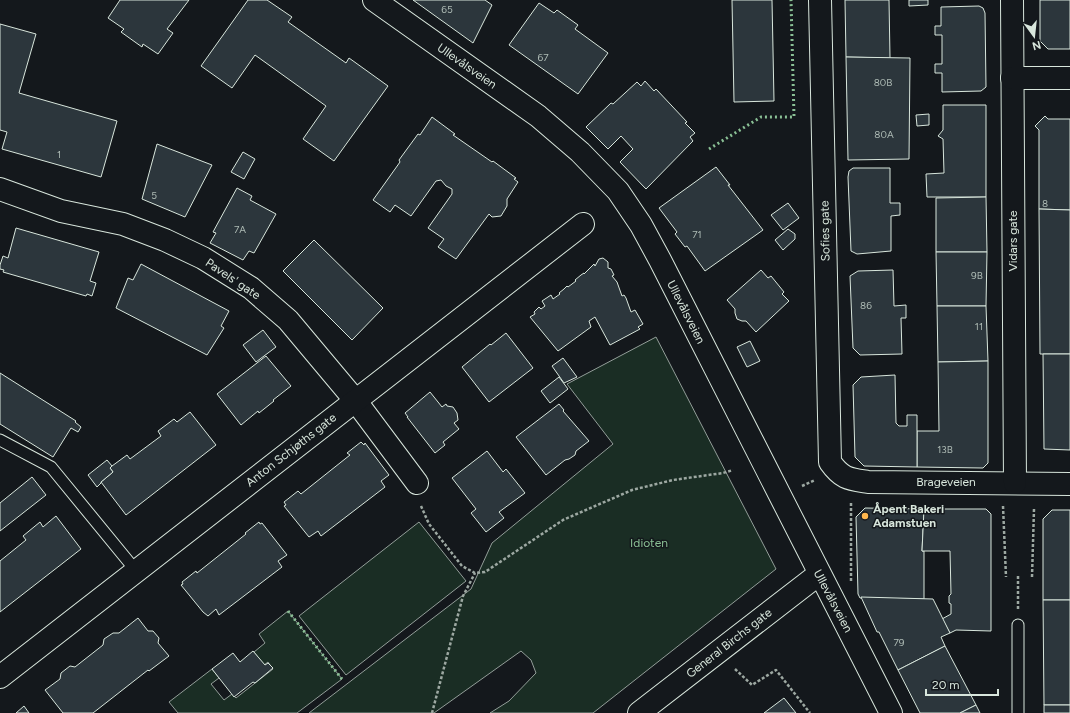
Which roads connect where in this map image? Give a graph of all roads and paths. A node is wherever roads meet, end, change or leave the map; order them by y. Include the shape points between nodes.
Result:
1 (374, 0) edge
2 (820, 0) edge
3 (1012, 0) edge
4 (1012, 78) junction
5 (1070, 78) edge
6 (0, 189) edge
7 (583, 224) dead end
8 (355, 400) junction
9 (0, 440) edge
10 (833, 466) junction
11 (732, 470) dead end
12 (417, 483) joint
13 (1015, 483) junction
14 (1070, 484) edge
15 (780, 497) junction
16 (853, 498) dead end
17 (1034, 509) dead end
18 (137, 572) junction
19 (475, 573) junction
20 (819, 574) junction
21 (1018, 576) dead end
22 (1006, 577) dead end
23 (1032, 577) dead end
24 (850, 586) dead end
25 (1018, 625) joint
26 (734, 669) dead end
27 (0, 677) edge
28 (432, 713) edge
29 (639, 713) edge
30 (810, 713) edge
31 (891, 713) edge
32 (1018, 713) edge

1 - 15 street, Ullevålsveien via 538,116 580,152 618,191 645,232
2 - 10 street, Sofies gate
3 - 4 street, Vidars gate
4 - 5 street
4 - 13 street, Vidars gate
6 - 8 street, Pavels' gate via 61,211 123,224 203,258 251,288 288,320
7 - 8 street, Anton Schjøths gate
8 - 12 street, Pavels' gate
8 - 18 street, Anton Schjøths gate
9 - 18 lane via 51,467
10 - 13 street, Brageveien via 849,479 868,482
10 - 15 path
11 - 19 path via 632,490 563,520 485,572
12 - 19 path via 417,496 429,524 462,566
13 - 14 street, Brageveien
13 - 22 path via 1003,503
15 - 20 street, Ullevålsveien
16 - 24 path via 850,505
17 - 23 path
18 - 27 street, Anton Schjøths gate
19 - 28 path via 463,596
20 - 29 street, General Birchs gate
20 - 31 street, Ullevålsveien
21 - 25 path
25 - 32 lane
26 - 30 path via 752,685 776,670

